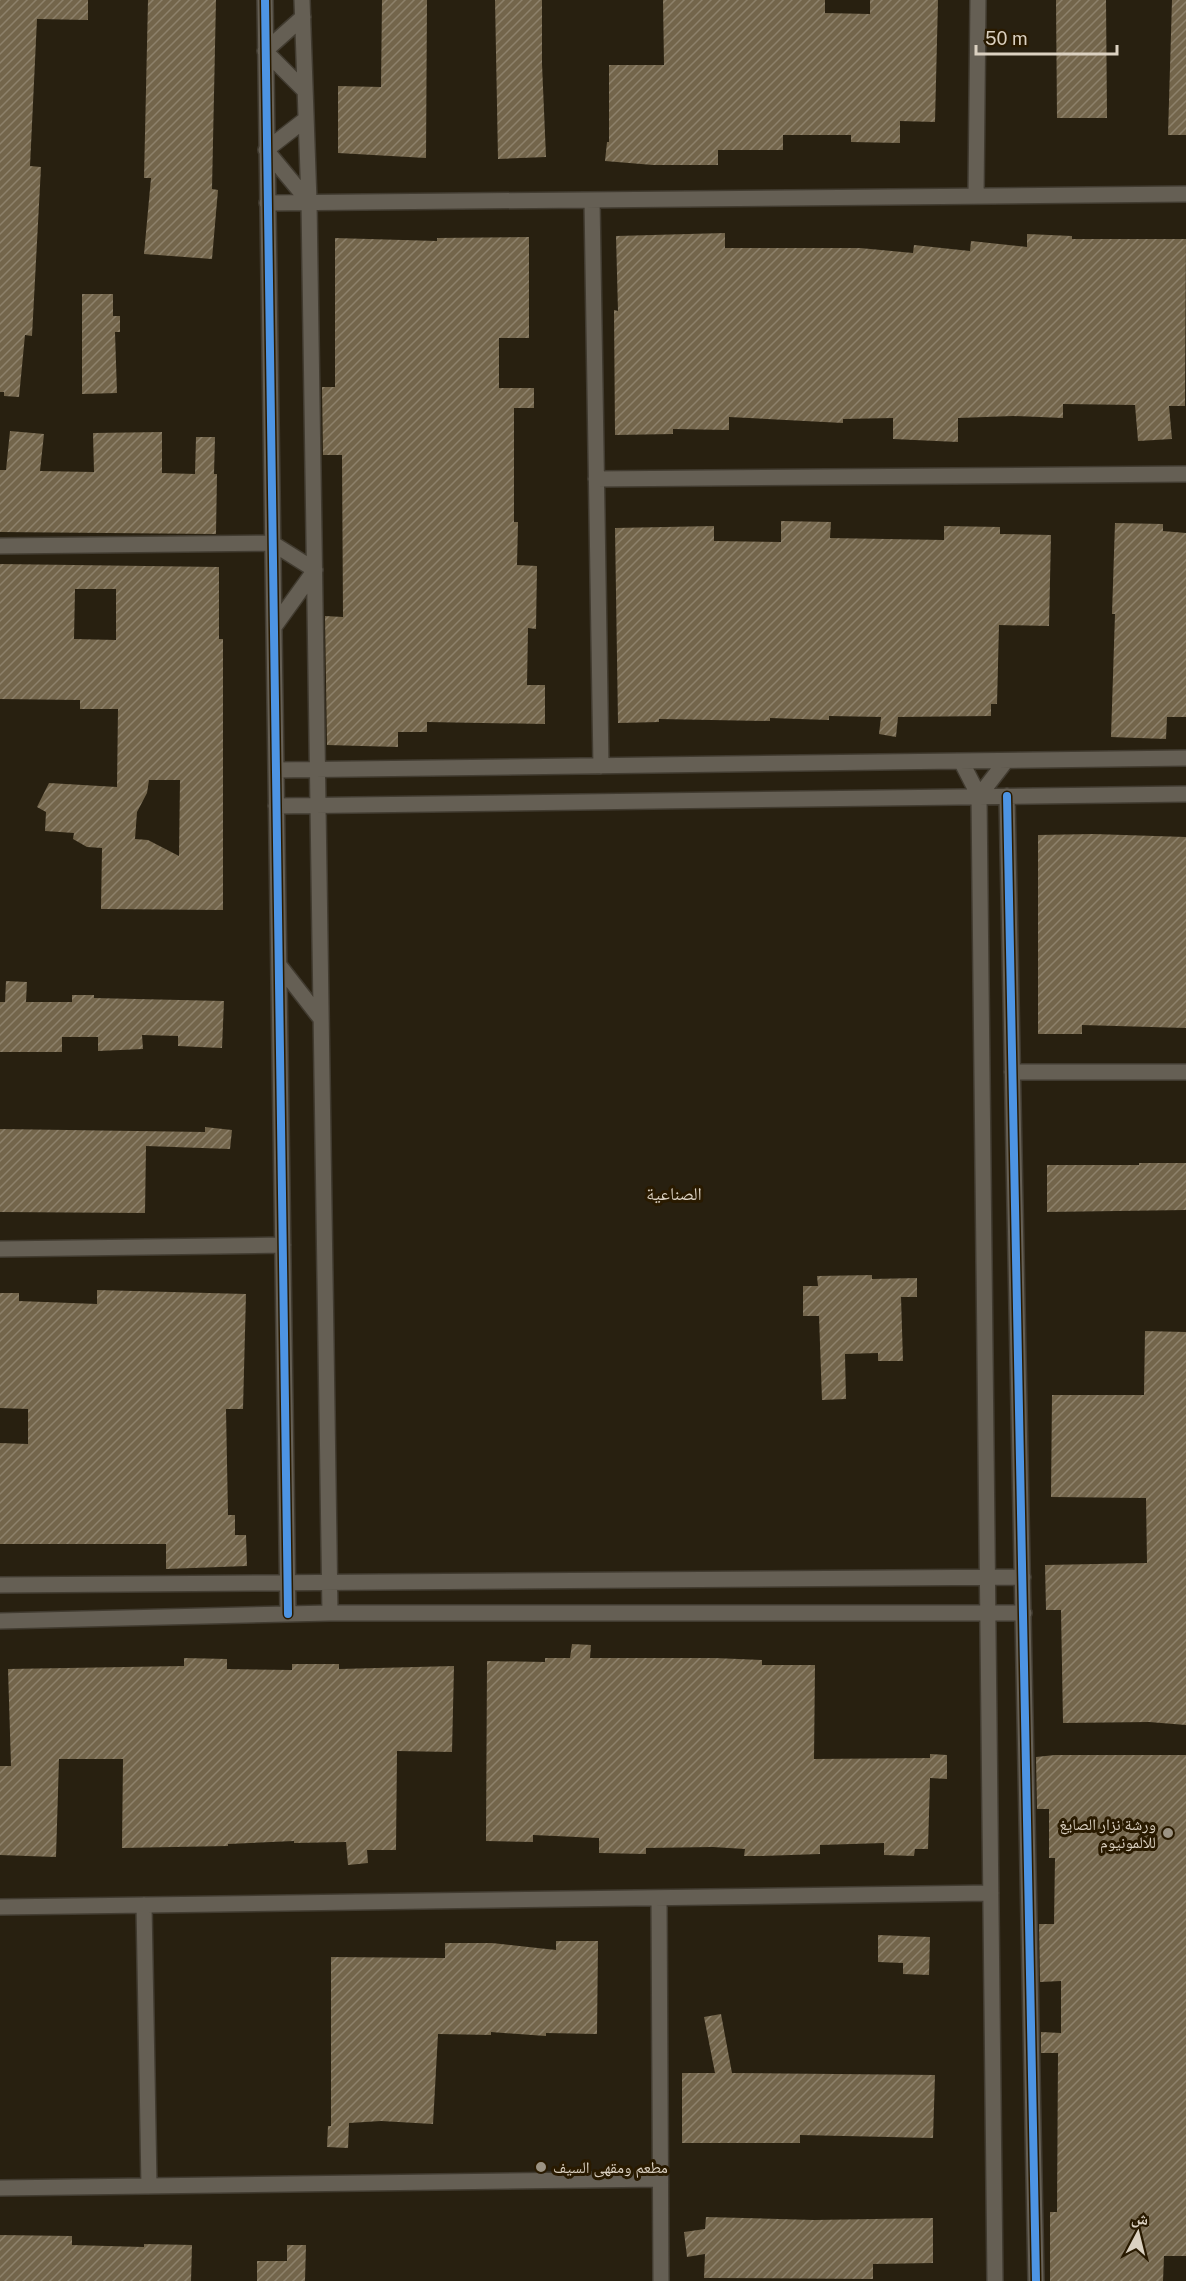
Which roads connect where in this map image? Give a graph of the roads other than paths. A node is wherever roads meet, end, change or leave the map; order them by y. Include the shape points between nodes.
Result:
1 (265, 0) edge
2 (302, 0) edge
3 (978, 0) edge
4 (303, 16) junction
5 (266, 51) junction
6 (305, 91) junction
7 (306, 119) junction
8 (266, 150) junction
9 (1186, 194) edge
10 (976, 196) junction
11 (592, 200) junction
12 (309, 202) junction
13 (267, 203) junction
14 (1186, 474) edge
15 (596, 479) junction
16 (272, 543) junction
17 (0, 546) edge
18 (315, 570) junction
19 (273, 627) junction
20 (1186, 759) edge
21 (1006, 760) junction
22 (961, 761) junction
23 (601, 766) junction
24 (276, 770) junction
25 (318, 770) junction
26 (1186, 794) edge
27 (979, 796) junction
28 (1007, 796) junction
29 (318, 805) junction
30 (276, 806) junction
31 (279, 965) junction
32 (321, 1019) junction
33 (1012, 1072) junction
34 (1186, 1072) edge
35 (283, 1245) junction
36 (0, 1249) edge
37 (987, 1577) junction
38 (1023, 1577) junction
39 (288, 1584) junction
40 (330, 1584) junction
41 (0, 1585) edge
42 (330, 1613) junction
43 (988, 1613) junction
44 (1024, 1613) junction
45 (288, 1614) junction
46 (0, 1621) edge
47 (991, 1893) junction
48 (659, 1898) junction
49 (144, 1905) junction
50 (0, 1907) edge
51 (660, 2179) junction
52 (149, 2186) junction
53 (0, 2188) edge
54 (661, 2281) edge
55 (995, 2281) edge
56 (1036, 2281) edge

1 - 5 street
2 - 4 street
3 - 10 street
4 - 5 street
4 - 6 street
5 - 6 street
5 - 8 street
6 - 7 street
7 - 8 street
7 - 12 street
8 - 12 street
8 - 13 street
9 - 10 street
10 - 11 street
11 - 12 street
11 - 15 street
12 - 13 street
12 - 18 street
13 - 16 street
14 - 15 street
15 - 23 street
16 - 17 street
16 - 18 street
16 - 19 street
18 - 19 street
18 - 25 street
19 - 24 street
20 - 21 street
21 - 22 street
21 - 27 street
22 - 23 street
22 - 27 street
23 - 25 street
24 - 25 street
24 - 30 street
25 - 29 street
26 - 28 street
27 - 28 street
27 - 29 street
27 - 37 street
28 - 33 street
29 - 30 street
29 - 32 street
30 - 31 street
31 - 32 street
31 - 35 street
32 - 40 street
33 - 34 street
33 - 38 street
35 - 36 street
35 - 39 street
37 - 38 street
37 - 40 street
37 - 43 street
38 - 44 street
39 - 40 street
39 - 41 street
39 - 45 street
40 - 42 street
42 - 43 street
42 - 45 street
43 - 44 street
43 - 47 street
44 - 56 street
45 - 46 street
47 - 48 street
47 - 55 street
48 - 49 street
48 - 51 street
49 - 50 street
49 - 52 street
51 - 52 street
51 - 54 street
52 - 53 street

